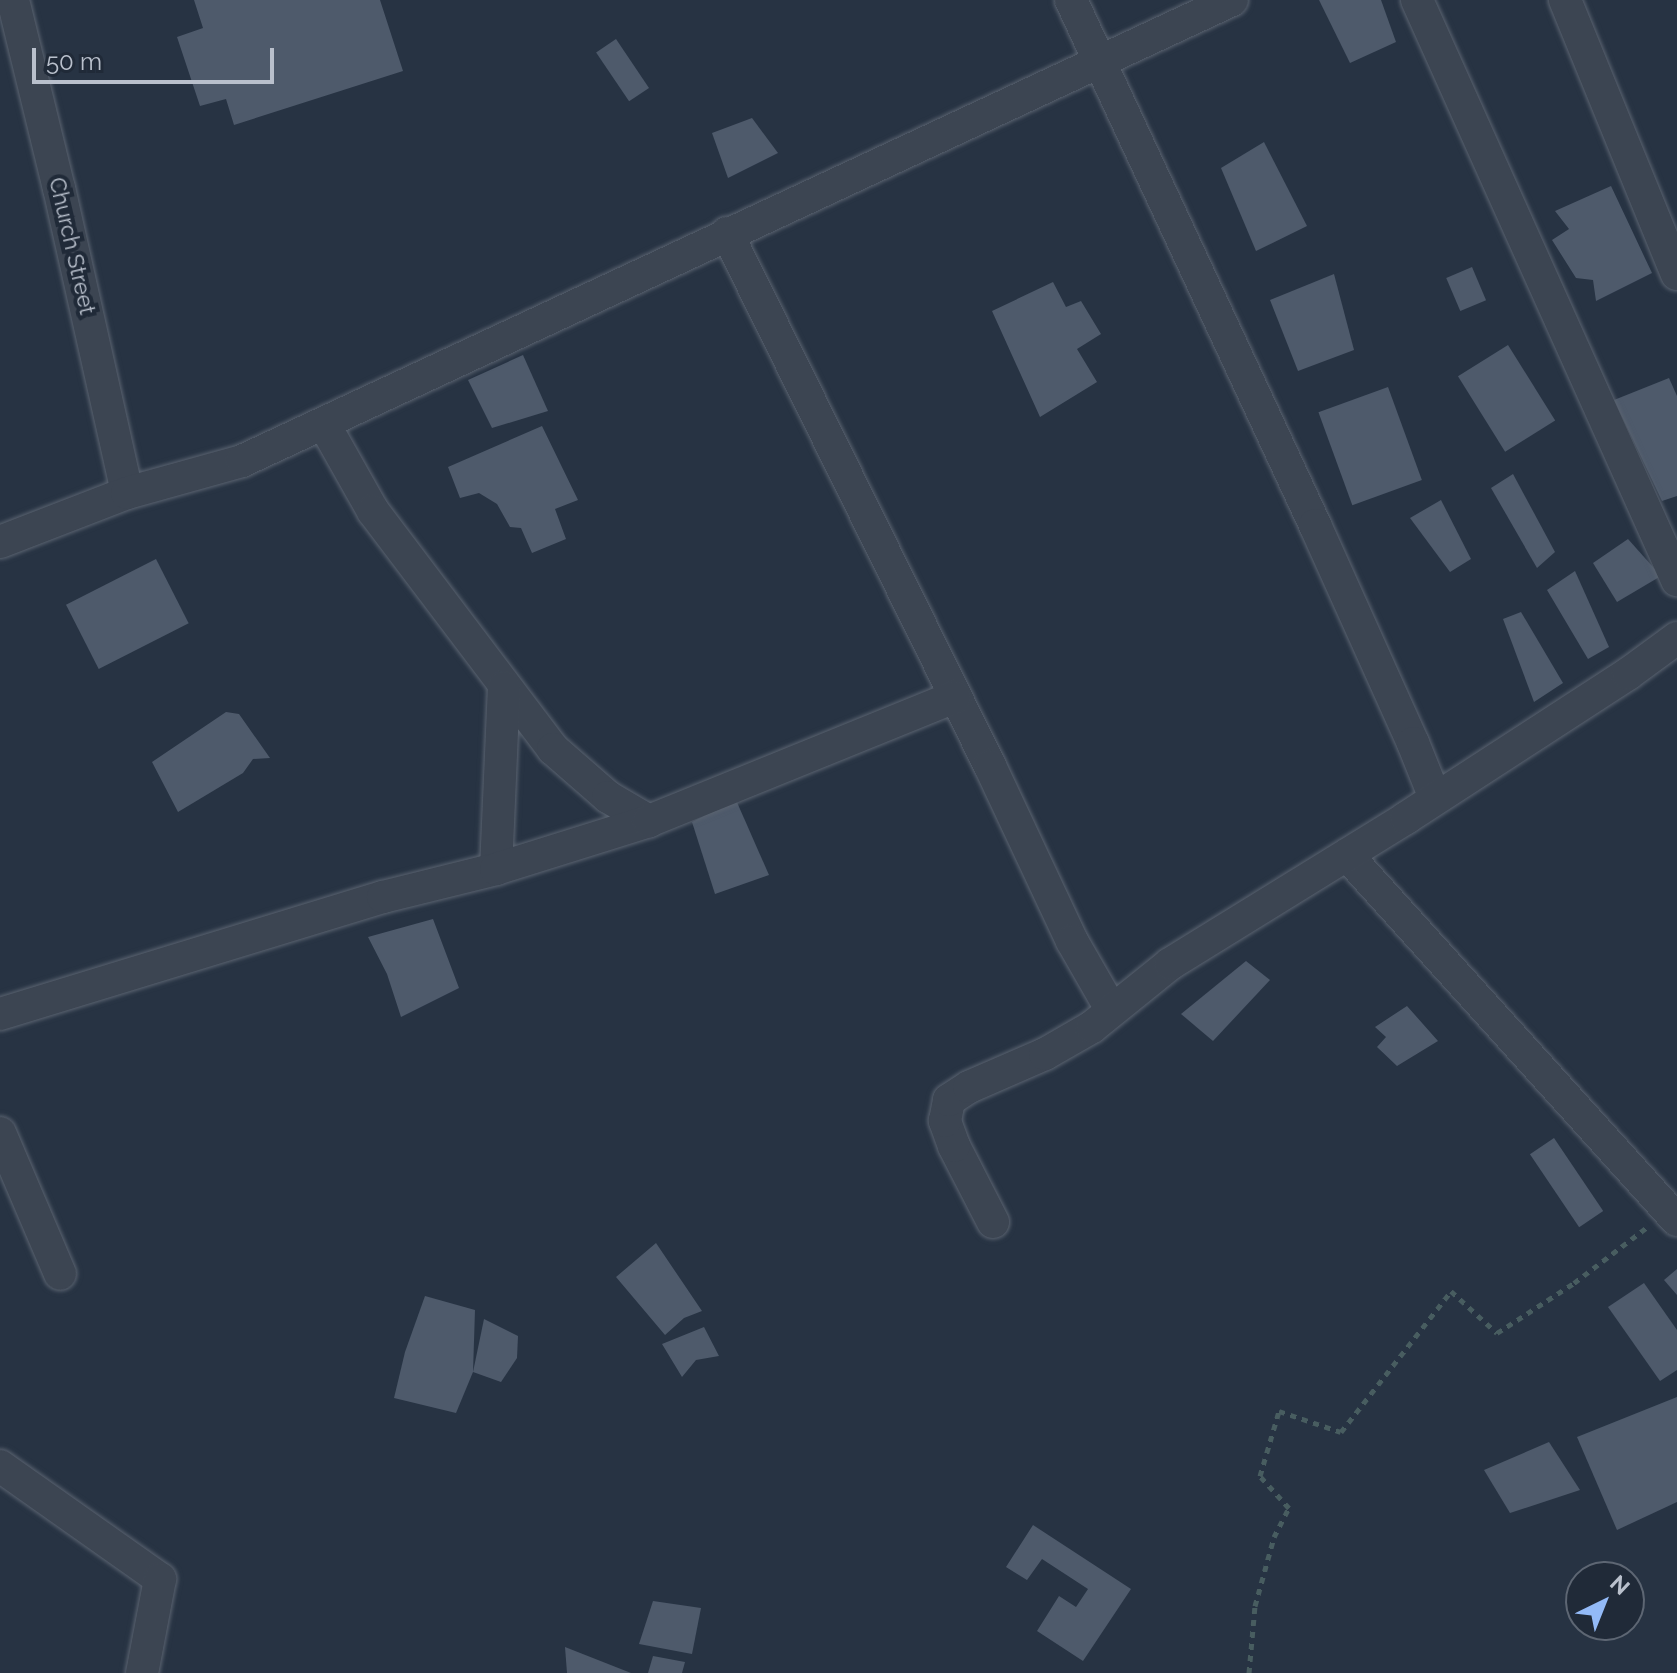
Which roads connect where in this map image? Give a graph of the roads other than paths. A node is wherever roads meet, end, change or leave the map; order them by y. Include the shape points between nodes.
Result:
1 (13, 0) edge
2 (1071, 0) edge
3 (1232, 0) edge
4 (1417, 0) edge
5 (1565, 0) edge
6 (1097, 60) junction
7 (727, 233) junction
8 (1677, 274) edge
9 (324, 424) junction
10 (127, 493) junction
11 (0, 542) edge
12 (1677, 580) edge
13 (1677, 638) edge
14 (504, 687) junction
15 (955, 697) junction
16 (1435, 798) junction
17 (649, 821) junction
18 (1347, 855) junction
19 (496, 869) junction
20 (1111, 1009) junction
21 (0, 1014) edge
22 (0, 1133) edge
23 (1673, 1216) edge
24 (993, 1222) dead end
25 (60, 1274) dead end
26 (0, 1466) edge
27 (142, 1673) edge

1 - 10 street, Church Street
2 - 6 street
3 - 6 street
4 - 12 street
5 - 8 street
6 - 7 street
6 - 16 street
7 - 9 street
7 - 15 street
9 - 10 street via 242,461
9 - 14 street via 373,511
10 - 11 street
13 - 16 street
14 - 17 street via 553,749 583,777
14 - 19 street
15 - 17 street
15 - 20 street via 1072,941
16 - 18 street
17 - 19 street
18 - 20 street via 1170,964
18 - 23 street
19 - 21 street via 383,897
20 - 24 street via 1075,1038 949,1100 945,1121 954,1146
22 - 25 street
26 - 27 street via 160,1579

